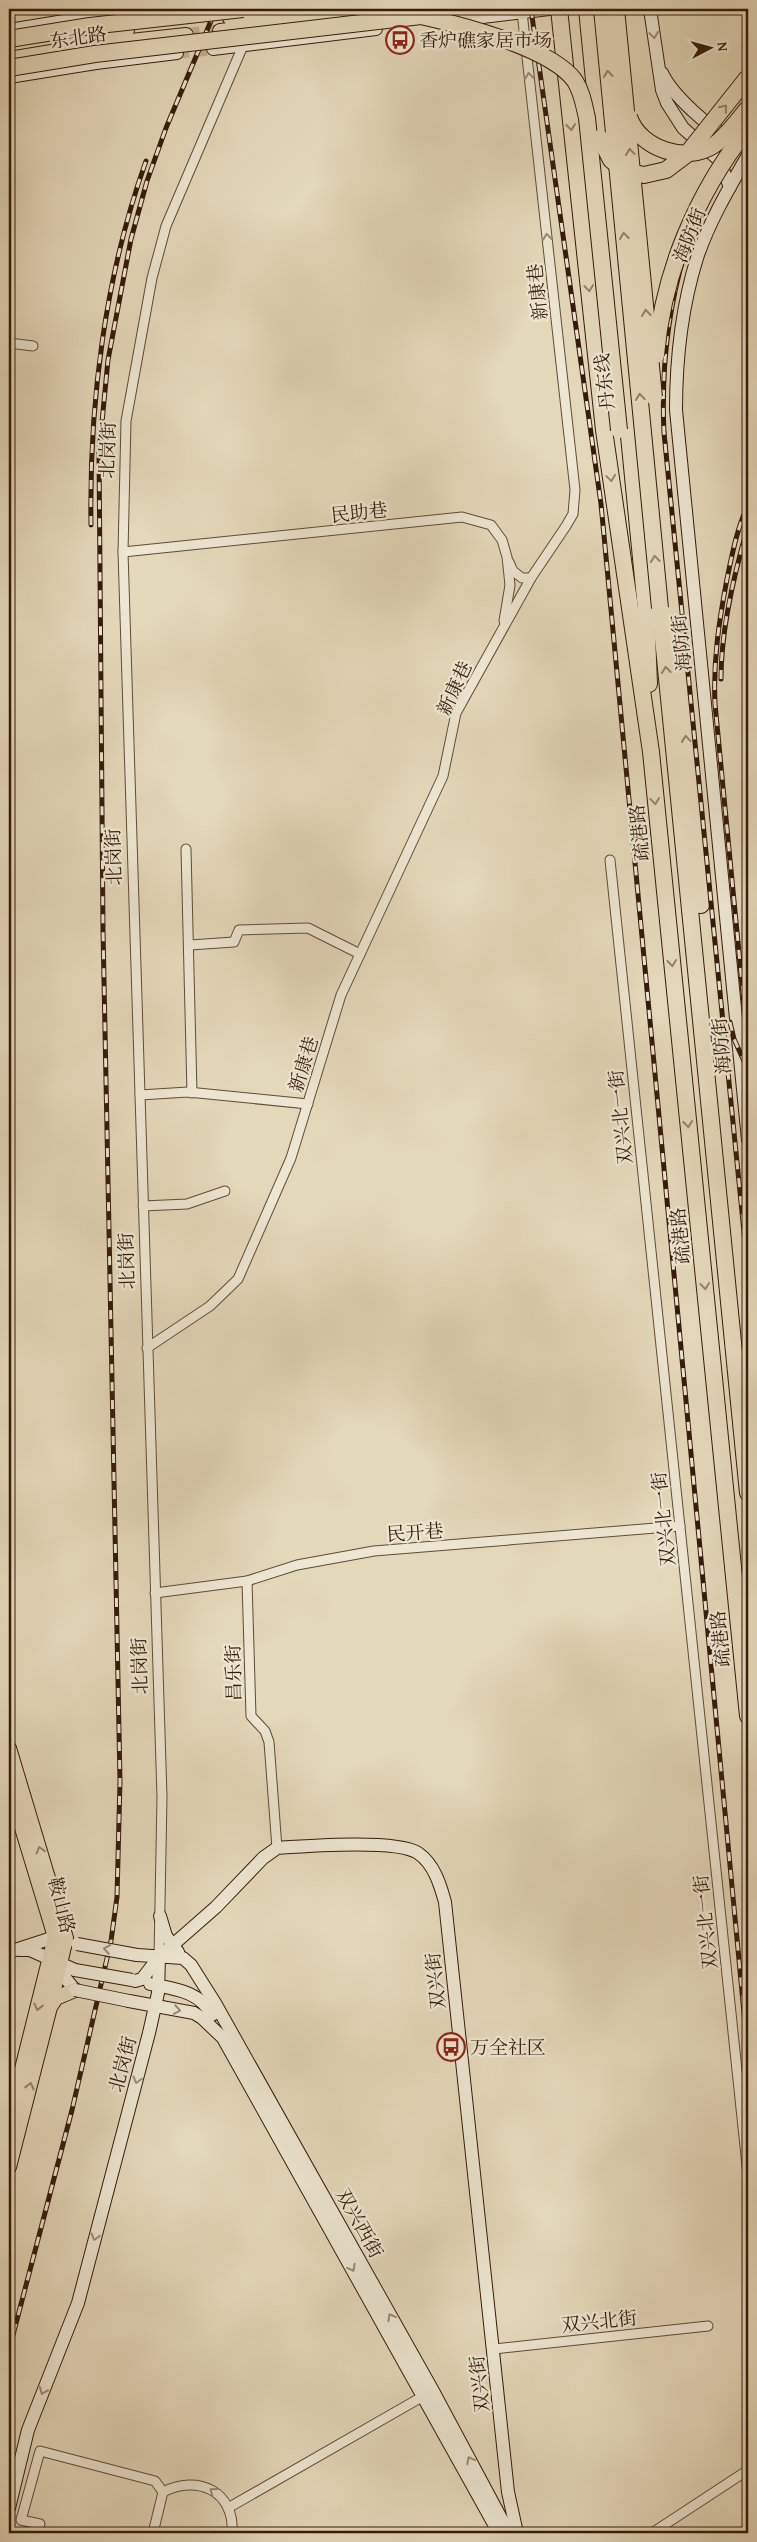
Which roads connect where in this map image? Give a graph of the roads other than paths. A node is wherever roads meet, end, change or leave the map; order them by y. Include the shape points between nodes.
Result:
1 (171, 9) edge
2 (308, 9) edge
3 (480, 9) edge
4 (549, 9) edge
5 (559, 9) edge
6 (587, 9) edge
7 (602, 9) edge
8 (616, 9) edge
9 (650, 9) edge
10 (517, 10) edge
11 (416, 12) edge
12 (112, 15) junction
13 (250, 17) edge
14 (223, 24) tunnel mouth
15 (141, 28) junction
16 (9, 30) edge
17 (9, 39) edge
18 (116, 43) junction
19 (243, 45) junction
20 (9, 47) edge
21 (213, 49) tunnel mouth
22 (177, 53) tunnel mouth
23 (144, 57) junction
24 (9, 59) edge
25 (657, 62) junction
26 (96, 63) junction
27 (9, 68) edge
28 (9, 77) edge
29 (748, 77) edge
30 (626, 108) junction
31 (748, 108) edge
32 (748, 128) edge
33 (600, 138) junction
34 (748, 140) edge
35 (748, 155) edge
36 (730, 187) junction
37 (9, 343) edge
38 (33, 346) dead end
39 (654, 397) junction
40 (612, 430) junction
41 (123, 552) junction
42 (507, 557) junction
43 (531, 578) junction
44 (667, 607) junction
45 (503, 628) junction
46 (650, 752) junction
47 (186, 849) dead end
48 (610, 860) dead end
49 (190, 945) junction
50 (360, 954) junction
51 (192, 1093) junction
52 (140, 1095) junction
53 (308, 1104) junction
54 (748, 1140) edge
55 (225, 1191) dead end
56 (143, 1206) junction
57 (147, 1348) junction
58 (748, 1493) edge
59 (680, 1526) junction
60 (247, 1581) junction
61 (155, 1593) junction
62 (748, 1716) edge
63 (9, 1748) edge
64 (9, 1785) edge
65 (12, 1805) edge
66 (277, 1848) junction
67 (160, 1916) junction
68 (66, 1940) junction
69 (172, 1945) junction
70 (12, 1951) edge
71 (159, 1957) junction
72 (183, 1958) junction
73 (55, 1962) junction
74 (134, 1981) junction
75 (154, 1985) junction
76 (75, 1990) junction
77 (186, 1992) junction
78 (129, 2001) junction
79 (215, 2003) junction
80 (155, 2006) junction
81 (50, 2007) junction
82 (149, 2033) junction
83 (223, 2038) junction
84 (9, 2121) edge
85 (9, 2167) edge
86 (748, 2175) edge
87 (708, 2326) dead end
88 (494, 2349) junction
89 (428, 2394) junction
90 (748, 2470) edge
91 (163, 2492) junction
92 (9, 2508) edge
93 (228, 2508) junction
94 (40, 2524) dead end
95 (153, 2533) edge
96 (232, 2533) edge
97 (499, 2533) edge
98 (510, 2533) edge
99 (517, 2533) edge
100 (652, 2533) edge

1 - 12 street
2 - 13 main road
3 - 11 highway, 东北路
4 - 10 street
5 -> 40 highway
6 - 33 highway, 丹东线
44 -> 7 highway, bridge
8 - 30 highway, bridge
9 -> 25 street
10 - 19 street
43 -> 10 street, 新康巷 via 573,514 575,502
11 - 13 main road, 东北路
11 - 27 highway, 东北路, bridge
11 - 40 highway, bridge via 533,52 562,68 575,81 583,97
12 - 15 main road
12 - 16 street
13 - 14 main road, 东北路
13 - 17 highway, 东北路, bridge via 90,26
13 - 19 street, 北岗街
15 - 18 main road, 东北路 via 189,28
15 - 20 main road, 东北路
18 - 23 main road
18 - 24 main road, 东北路
18 - 26 main road
19 - 21 street
19 - 41 street, 北岗街 via 166,226 152,278 126,421
22 - 23 street
23 - 26 street
25 - 34 street via 680,100 730,139
25 - 36 street via 667,103 683,128 719,160
26 - 28 street
33 -> 29 highway, bridge via 611,160 624,171 644,175 666,170 686,155
30 - 31 highway, bridge via 635,131 644,140 675,152 712,146
39 -> 30 highway, bridge
32 - 39 highway, bridge via 707,188 674,267 656,352
33 - 46 highway, 丹东线 via 646,609
35 - 36 street, 海防街
36 - 54 street, 海防街 via 698,258 690,290 678,366 676,410
37 - 38 street
39 - 44 highway
40 -> 46 highway via 630,532 629,610
41 - 42 street, 民助巷 via 462,518 491,525 502,540
41 - 52 street, 北岗街
42 - 43 street via 513,571 522,578
42 - 45 street, 民助巷 via 510,584
43 - 45 street, 新康巷
58 -> 44 highway
45 - 50 street, 新康巷 via 456,713 443,776
46 -> 62 highway, 疏港路
47 - 49 street
48 - 59 street, 双兴北一街
49 - 50 street via 234,942 239,930 308,928
49 - 51 street
50 - 53 street, 新康巷 via 341,995
51 - 52 street
51 - 53 street
52 - 56 street, 北岗街
53 - 57 street, 新康巷 via 291,1158 238,1279 210,1306
55 - 56 street via 187,1204
56 - 57 street, 北岗街
57 - 61 street, 北岗街
59 - 60 street, 民开巷 via 374,1551 297,1565
59 - 86 street, 双兴北一街
60 - 61 street, 民开巷
60 - 66 street, 昌乐街 via 251,1716 265,1731 269,1742
61 - 67 street, 北岗街 via 162,1797
68 -> 63 main road, 鞍山路
64 - 65 main road, 鞍山路
65 - 68 main road, 鞍山路
66 - 69 street
66 - 88 street, 双兴街 via 374,1845 406,1848 418,1853 439,1880 446,1911
67 - 69 street, 双兴西街
67 - 71 street, 北岗街
68 - 70 street
71 -> 68 street, bridge
68 - 73 main road, 鞍山路
69 - 71 street
69 - 72 street, 双兴西街
70 - 73 street via 30,1950
71 - 72 street via 173,1955
71 - 74 street via 142,1979
71 - 75 street, 北岗街
72 - 79 street, 双兴西街
73 - 74 street, bridge via 75,1970
73 - 76 street
73 - 81 main road
73 -> 84 main road, 鞍山路
74 - 75 street
75 - 77 street
75 - 78 street
75 - 80 street, 北岗街
76 - 78 street, 双兴西街, bridge
76 - 81 main road via 56,1998
77 - 79 street via 200,1992
77 - 83 street via 204,2002
78 - 80 street, 双兴西街
78 - 82 street via 140,2010
89 -> 79 street, 双兴西街
80 - 82 street, 北岗街
80 -> 83 street, 双兴西街 via 194,2013
85 -> 81 main road
82 -> 92 street, 北岗街 via 78,2304 28,2430
83 -> 89 street, 双兴西街
87 - 88 street, 双兴北街
88 - 99 street, 双兴街 via 508,2492
89 - 93 street
89 - 97 street, 双兴西街
98 -> 89 street, 双兴西街
90 - 100 street
93 -> 91 street via 218,2494 206,2486 174,2486
91 - 94 street via 154,2482 40,2451 21,2520
91 - 95 street
93 - 96 street

